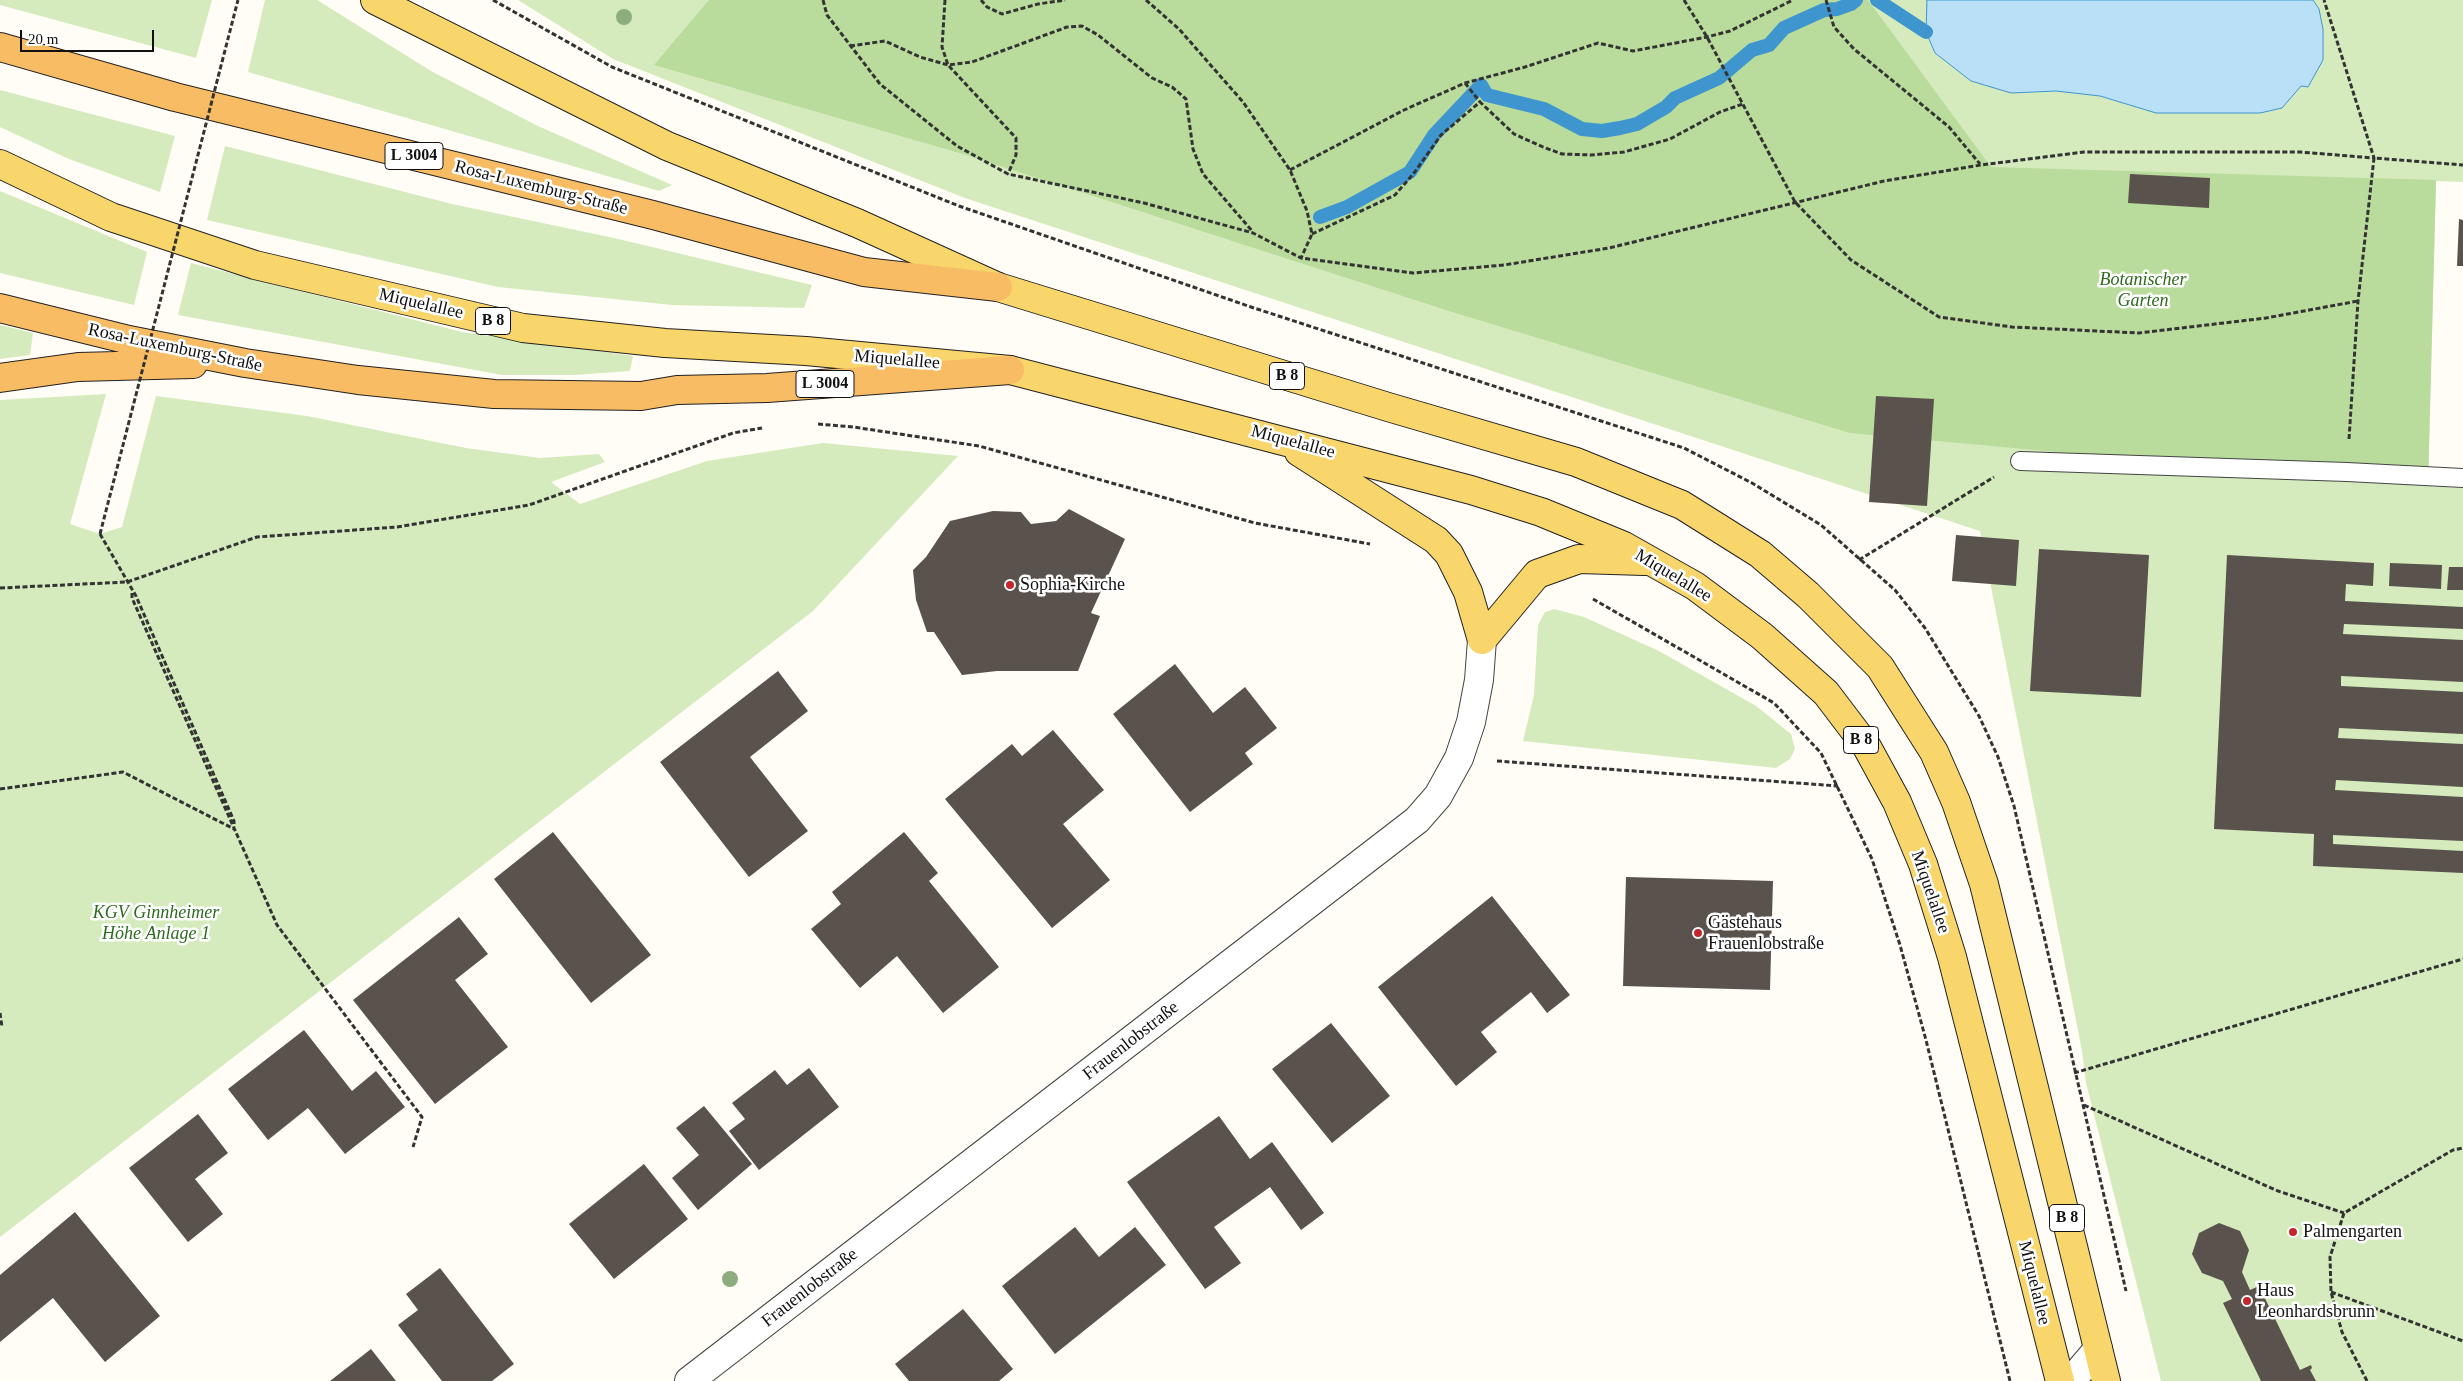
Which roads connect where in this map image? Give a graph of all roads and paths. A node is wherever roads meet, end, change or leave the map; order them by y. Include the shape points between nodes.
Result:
1 (238, 0) edge
2 (375, 0) edge
3 (493, 0) edge
4 (823, 0) edge
5 (945, 0) edge
6 (980, 0) edge
7 (1065, 0) edge
8 (1146, 0) edge
9 (1684, 0) edge
10 (1793, 0) edge
11 (2324, 0) edge
12 (1827, 2) edge
13 (1707, 37) junction
14 (850, 46) junction
15 (0, 47) edge
16 (948, 65) junction
17 (1465, 83) junction
18 (1480, 102) junction
19 (1743, 104) junction
20 (2374, 158) junction
21 (0, 164) edge
22 (1981, 165) junction
23 (2463, 166) edge
24 (1290, 170) junction
25 (1008, 174) junction
26 (1794, 202) junction
27 (959, 206) dead end
28 (1253, 233) junction
29 (1312, 234) junction
30 (1301, 258) junction
31 (998, 287) junction
32 (2358, 301) junction
33 (0, 308) edge
34 (245, 363) junction
35 (1010, 370) junction
36 (0, 378) edge
37 (815, 424) dead end
38 (769, 427) dead end
39 (1276, 438) junction
40 (2020, 461) joint
41 (2347, 472) junction
42 (2463, 478) edge
43 (1380, 546) dead end
44 (1859, 560) dead end
45 (1652, 562) junction
46 (126, 582) junction
47 (0, 588) edge
48 (1584, 595) dead end
49 (1482, 640) junction
50 (1497, 761) dead end
51 (1838, 786) junction
52 (0, 789) edge
53 (234, 830) junction
54 (2463, 958) edge
55 (0, 1014) edge
56 (2, 1026) dead end
57 (2084, 1105) junction
58 (414, 1148) dead end
59 (2463, 1148) edge
60 (2344, 1213) junction
61 (2331, 1292) junction
62 (2128, 1299) dead end
63 (2463, 1341) edge
64 (2098, 1349) junction
65 (689, 1381) edge
66 (2010, 1381) edge
67 (2060, 1381) edge
68 (2070, 1381) edge
69 (2106, 1381) edge
70 (2367, 1381) edge

1 - 46 path, bridge via 100,534
2 - 31 main road, B 8 via 667,146 857,224
3 - 27 path via 612,67
4 - 14 path via 827,15
5 - 16 path via 942,47
6 - 7 path via 1002,14
8 - 24 path via 1179,29 1243,102
9 - 13 path
10 - 13 path via 1730,31
11 - 20 path
12 - 22 path via 1834,27 1854,49 1949,127
13 - 17 path via 1633,51 1598,43
13 - 19 path
14 - 16 path via 884,41
14 - 25 path via 880,84 916,114 957,146
15 - 31 highway, Rosa-Luxemburg-Straße / L 3004 via 175,97 653,215 864,272
16 - 25 path via 1016,138 1016,155
16 - 28 path via 972,62 1067,27 1082,26 1186,99 1193,149 1203,174
17 - 18 path
17 - 24 path via 1404,110
18 - 19 path via 1514,134 1562,154 1591,155 1624,152 1670,139 1720,112
18 - 29 path via 1441,135 1395,195
19 - 26 path
20 - 22 path via 2300,152 2084,152
20 - 23 path
20 - 32 path
21 - 35 main road, Miquelallee / B 8 via 110,217 255,265 524,328 665,343 806,351
22 - 26 path via 1884,181
24 - 29 path via 1307,211
25 - 28 path via 1144,203
26 - 30 path via 1609,248 1504,265 1413,273
26 - 32 path via 1851,260 1939,317 2012,327 2139,333 2266,318
28 - 30 path
29 - 30 path
31 - 64 main road, B 8 via 1585,465 1682,505 1760,554 1852,636 1880,667 1915,718 1956,802 1984,884
32 - 41 path
33 - 34 highway, Rosa-Luxemburg-Straße / L 3004 via 129,340
34 - 35 highway, Rosa-Luxemburg-Straße / L 3004 via 358,380 494,394 641,396 677,390 767,388
34 - 36 highway via 78,367
35 - 39 main road, Miquelallee / B 8
37 - 43 path via 979,446 1255,523
38 - 46 path via 734,433 529,505 397,527 256,537
39 - 45 main road, Miquelallee / B 8 via 1541,512 1624,546
39 - 49 main road via 1436,540 1449,554 1468,592
40 - 41 lane
40 - 44 path
41 - 42 lane
45 - 49 main road via 1580,559 1537,574
45 - 67 main road, Miquelallee / B 8 via 1695,586 1762,636 1826,693 1867,747 1897,802 1923,864 1952,957
46 - 47 path
46 - 53 path
48 - 51 path via 1774,703 1821,753
49 - 65 street, Frauenlobstraße via 1471,722 1459,758 1438,796 1418,820
50 - 51 path
51 - 66 path via 1872,859 1900,945
52 - 53 path via 123,772
53 - 58 path via 277,925 422,1117
54 - 57 path via 2074,1073
55 - 56 path
57 - 60 path via 2278,1191
57 - 62 path
59 - 60 path via 2453,1150
60 - 61 path via 2330,1257
61 - 63 path
61 - 70 path via 2342,1332
64 - 68 street
64 - 69 main road, B 8

